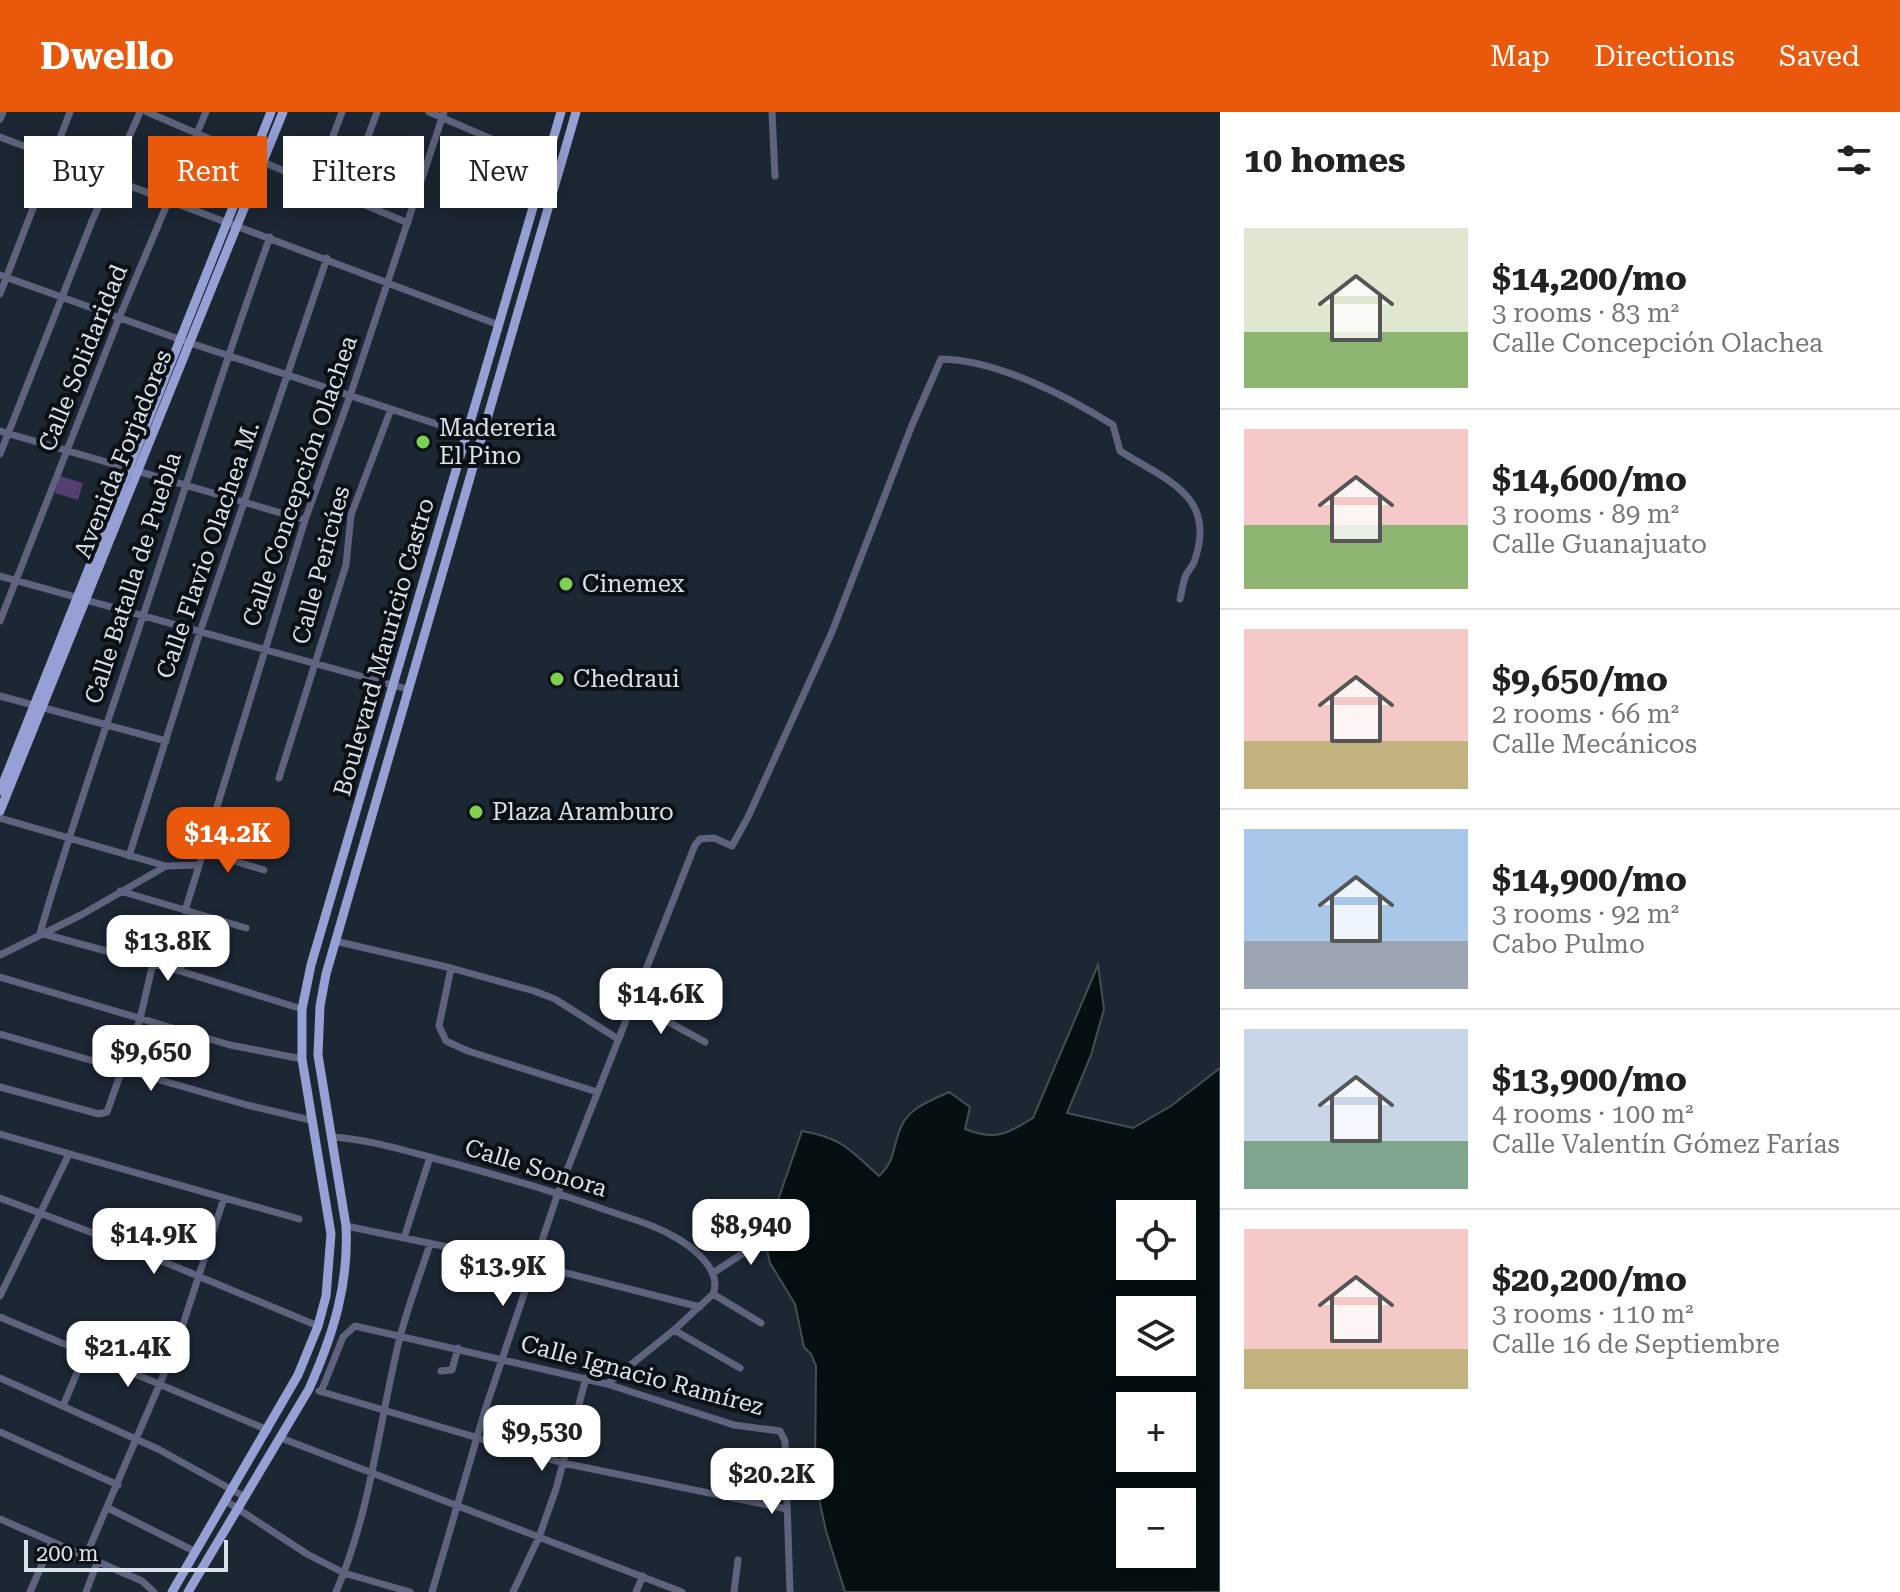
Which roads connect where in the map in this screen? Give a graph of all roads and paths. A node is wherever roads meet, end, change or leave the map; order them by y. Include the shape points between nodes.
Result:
1 (3, 112) edge
2 (70, 112) edge
3 (140, 112) edge
4 (147, 112) edge
5 (206, 112) edge
6 (271, 112) edge
7 (283, 112) edge
8 (342, 112) edge
9 (377, 112) edge
10 (429, 112) edge
11 (561, 112) edge
12 (576, 112) edge
13 (772, 112) edge
14 (443, 115) edge
15 (0, 119) edge
16 (198, 134) junction
17 (61, 136) edge
18 (129, 136) edge
19 (203, 136) edge
20 (261, 136) edge
21 (333, 136) edge
22 (368, 136) edge
23 (488, 136) edge
24 (554, 136) edge
25 (0, 137) edge
26 (24, 146) edge
27 (267, 152) edge
28 (775, 176) dead end
29 (32, 208) edge
30 (98, 208) edge
31 (166, 208) edge
32 (189, 208) edge
33 (232, 208) edge
34 (244, 208) edge
35 (372, 208) edge
36 (533, 208) edge
37 (227, 221) junction
38 (408, 223) junction
39 (237, 226) junction
40 (270, 237) junction
41 (327, 258) junction
42 (3, 276) edge
43 (388, 281) junction
44 (0, 294) edge
45 (62, 298) junction
46 (119, 318) junction
47 (499, 325) junction
48 (178, 339) junction
49 (190, 343) junction
50 (227, 355) junction
51 (288, 375) junction
52 (350, 396) junction
53 (391, 409) junction
54 (4, 433) edge
55 (467, 434) junction
56 (68, 451) junction
57 (0, 454) edge
58 (132, 471) junction
59 (185, 487) junction
60 (244, 504) junction
61 (305, 520) junction
62 (0, 576) edge
63 (16, 581) junction
64 (1180, 599) dead end
65 (82, 600) junction
66 (143, 616) junction
67 (0, 621) edge
68 (200, 632) junction
69 (264, 650) junction
70 (313, 663) junction
71 (393, 685) junction
72 (407, 689) junction
73 (0, 696) edge
74 (38, 707) junction
75 (106, 726) junction
76 (166, 741) junction
77 (279, 778) dead end
78 (0, 791) edge
79 (0, 811) edge
80 (0, 818) edge
81 (67, 838) junction
82 (202, 851) junction
83 (129, 856) junction
84 (198, 865) junction
85 (166, 866) junction
86 (264, 870) dead end
87 (336, 881) junction
88 (120, 891) junction
89 (185, 911) junction
90 (344, 913) junction
91 (196, 914) junction
92 (246, 928) dead end
93 (40, 933) junction
94 (335, 941) junction
95 (0, 955) edge
96 (153, 963) junction
97 (451, 968) junction
98 (180, 971) junction
99 (0, 977) edge
100 (632, 1002) junction
101 (302, 1009) junction
102 (140, 1019) junction
103 (0, 1034) edge
104 (618, 1039) junction
105 (705, 1042) dead end
106 (302, 1059) junction
107 (122, 1069) junction
108 (0, 1087) edge
109 (597, 1092) junction
110 (310, 1120) junction
111 (0, 1134) edge
112 (331, 1137) junction
113 (69, 1154) junction
114 (430, 1157) junction
115 (558, 1193) junction
116 (0, 1198) edge
117 (224, 1198) junction
118 (39, 1214) junction
119 (299, 1219) dead end
120 (346, 1226) junction
121 (762, 1235) dead end
122 (404, 1238) junction
123 (430, 1244) junction
124 (535, 1265) junction
125 (713, 1273) junction
126 (199, 1279) junction
127 (713, 1294) junction
128 (0, 1296) edge
129 (700, 1307) junction
130 (0, 1317) edge
131 (761, 1323) dead end
132 (318, 1326) junction
133 (674, 1330) junction
134 (400, 1337) junction
135 (458, 1348) junction
136 (85, 1354) junction
137 (501, 1359) junction
138 (740, 1368) dead end
139 (441, 1371) dead end
140 (0, 1378) edge
141 (586, 1378) junction
142 (607, 1384) junction
143 (160, 1386) junction
144 (309, 1389) junction
145 (321, 1392) junction
146 (63, 1406) junction
147 (386, 1413) junction
148 (268, 1430) junction
149 (0, 1432) edge
150 (281, 1438) junction
151 (137, 1439) junction
152 (476, 1439) junction
153 (563, 1463) junction
154 (372, 1474) junction
155 (118, 1485) junction
156 (233, 1490) junction
157 (245, 1497) junction
158 (226, 1501) junction
159 (457, 1507) junction
160 (108, 1508) junction
161 (238, 1508) junction
162 (787, 1509) junction
163 (1, 1523) edge
164 (539, 1537) junction
165 (52, 1542) junction
166 (196, 1552) junction
167 (85, 1558) junction
168 (738, 1560) dead end
169 (97, 1563) junction
170 (344, 1573) junction
171 (643, 1576) junction
172 (32, 1591) edge
173 (86, 1592) edge
174 (154, 1592) edge
175 (172, 1592) edge
176 (188, 1592) edge
177 (336, 1592) edge
178 (410, 1592) edge
179 (432, 1592) edge
180 (513, 1592) edge
181 (636, 1592) edge
182 (682, 1592) edge
183 (734, 1592) edge
184 (790, 1592) edge

1 - 15 street
2 - 17 street
3 - 18 street
4 - 16 street
5 - 16 street, Calle Solidaridad
6 - 20 main road, Avenida Forjadores
7 - 27 main road, Avenida Forjadores
8 - 21 street
9 - 22 street
10 - 14 street
11 - 24 main road, Boulevard Mauricio Castro
12 - 72 main road, Boulevard Mauricio Castro
13 - 28 street
14 - 23 street
14 - 38 street, Calle Concepción Olachea
16 - 19 street
25 - 26 street
29 - 42 street
30 - 45 street
31 - 46 street, Calle Solidaridad
32 - 37 street
33 - 37 main road, Avenida Forjadores
34 - 39 main road, Avenida Forjadores
35 - 38 street
36 - 47 main road, Boulevard Mauricio Castro
37 - 39 street
37 - 48 main road, Avenida Forjadores
38 - 43 street, Calle Concepción Olachea
39 - 40 street
39 - 49 main road, Avenida Forjadores
40 - 41 street
40 - 50 street, Calle Batalla de Puebla
41 - 43 street
41 - 51 street, Calle Flavio Olachea M.
42 - 44 street
42 - 45 street
43 - 47 street
43 - 52 street, Calle Concepción Olachea
45 - 46 street
45 - 54 street
46 - 48 street
46 - 56 street, Calle Solidaridad
47 - 55 main road, Boulevard Mauricio Castro
48 - 49 street
48 - 58 main road, Avenida Forjadores
49 - 50 street
49 - 58 main road, Avenida Forjadores
50 - 51 street
50 - 59 street, Calle Batalla de Puebla
51 - 52 street
51 - 60 street, Calle Flavio Olachea M.
52 - 53 street
52 - 61 street, Calle Concepción Olachea
53 - 55 street
53 - 70 street, Calle Pericúes via 351,515 346,565
54 - 56 street
54 - 57 street
55 - 71 main road, Boulevard Mauricio Castro
56 - 58 street
56 - 63 street, Calle Solidaridad
58 - 59 street
58 - 65 main road, Avenida Forjadores
59 - 60 street
59 - 66 street, Calle Batalla de Puebla
60 - 61 street
60 - 68 street, Calle Flavio Olachea M.
61 - 69 street, Calle Concepción Olachea
62 - 63 street
63 - 65 street
63 - 67 street, Calle Solidaridad
64 - 100 street via 1201,530 1197,508 1185,492 1120,451 1113,425 1085,407 1037,384 941,359 832,632 748,817 732,846 709,837 695,845
65 - 66 street
65 - 74 main road, Avenida Forjadores
66 - 68 street
66 - 75 street, Calle Batalla de Puebla
68 - 69 street
68 - 76 street, Calle Flavio Olachea M.
69 - 70 street
69 - 82 street, Calle Concepción Olachea
70 - 71 street
70 - 77 street, Calle Pericúes
71 - 72 street
71 - 87 main road, Boulevard Mauricio Castro
72 - 90 main road, Boulevard Mauricio Castro
73 - 74 street
74 - 75 street
74 - 78 main road, Avenida Forjadores
74 - 79 main road, Avenida Forjadores
75 - 76 street
75 - 81 street, Calle Batalla de Puebla
76 - 83 street, Calle Flavio Olachea M.
80 - 81 street
81 - 83 street
81 - 93 street, Calle Batalla de Puebla
82 - 84 street, Calle Concepción Olachea
82 - 86 street
83 - 85 street
84 - 85 street
84 - 89 street, Calle Concepción Olachea
85 - 88 street
87 - 90 main road via 336,898
87 - 101 main road, Boulevard Mauricio Castro
88 - 89 street
88 - 93 street
89 - 91 street
90 - 94 main road, Boulevard Mauricio Castro
91 - 92 street
91 - 98 street
93 - 95 street
93 - 96 street
94 - 97 street
94 - 112 main road, Boulevard Mauricio Castro via 318,1032
96 - 98 street
96 - 102 street
97 - 104 street via 546,995
97 - 109 street via 439,1026 452,1045
98 - 101 street
99 - 102 street
100 - 104 street
100 - 105 street
101 - 106 main road, Boulevard Mauricio Castro
102 - 106 street
102 - 107 street
103 - 107 street
104 - 109 street
106 - 110 main road, Boulevard Mauricio Castro
107 - 108 street via 105,1114
107 - 110 street
109 - 115 street
110 - 132 main road, Boulevard Mauricio Castro via 331,1234
111 - 113 street
112 - 114 street, Calle Sonora
112 - 120 main road, Boulevard Mauricio Castro
113 - 117 street
113 - 118 street
114 - 115 street, Calle Sonora
114 - 122 street
115 - 124 street
115 - 125 street, Calle Sonora via 670,1234
116 - 118 street
117 - 119 street
117 - 126 street
118 - 126 street
118 - 128 street
120 - 122 street
120 - 144 main road, Boulevard Mauricio Castro via 341,1303
121 - 125 street
122 - 123 street
123 - 124 street
123 - 134 street
124 - 129 street
124 - 137 street
125 - 127 street
126 - 132 street
126 - 143 street
127 - 129 street
127 - 131 street
129 - 133 street
130 - 136 street
132 - 148 main road, Boulevard Mauricio Castro
133 - 138 street
133 - 142 street
134 - 135 street, Calle Ignacio Ramírez
134 - 145 street, Calle Ignacio Ramírez via 351,1327
134 - 147 street
135 - 137 street, Calle Ignacio Ramírez
135 - 139 street via 452,1370
136 - 143 street
136 - 146 street
137 - 141 street, Calle Ignacio Ramírez
137 - 152 street
140 - 146 street
141 - 142 street, Calle Ignacio Ramírez
141 - 153 street
142 - 162 street, Calle Ignacio Ramírez via 720,1422 782,1433
143 - 148 street
143 - 151 street
144 - 145 street
144 - 150 main road, Boulevard Mauricio Castro
145 - 147 street
146 - 151 street
147 - 152 street
147 - 154 street
148 - 156 main road, Boulevard Mauricio Castro
149 - 155 street
150 - 154 street
150 - 157 main road, Boulevard Mauricio Castro
151 - 155 street
151 - 156 street
152 - 153 street
152 - 159 street
153 - 162 street
153 - 164 street
154 - 159 street
154 - 170 street
155 - 160 street
156 - 157 street
156 - 158 main road, Boulevard Mauricio Castro
157 - 161 main road, Boulevard Mauricio Castro
158 - 161 street
158 - 166 main road, Boulevard Mauricio Castro
159 - 164 street
159 - 179 street
160 - 166 street
160 - 167 street
161 - 170 street
161 - 176 main road, Boulevard Mauricio Castro
162 - 184 street
163 - 165 street
164 - 171 street
164 - 180 street
165 - 167 street
165 - 172 street
166 - 175 main road, Boulevard Mauricio Castro
167 - 169 street
168 - 183 street
169 - 173 street
169 - 174 street via 142,1581
170 - 177 street
170 - 178 street
171 - 181 street
171 - 182 street

